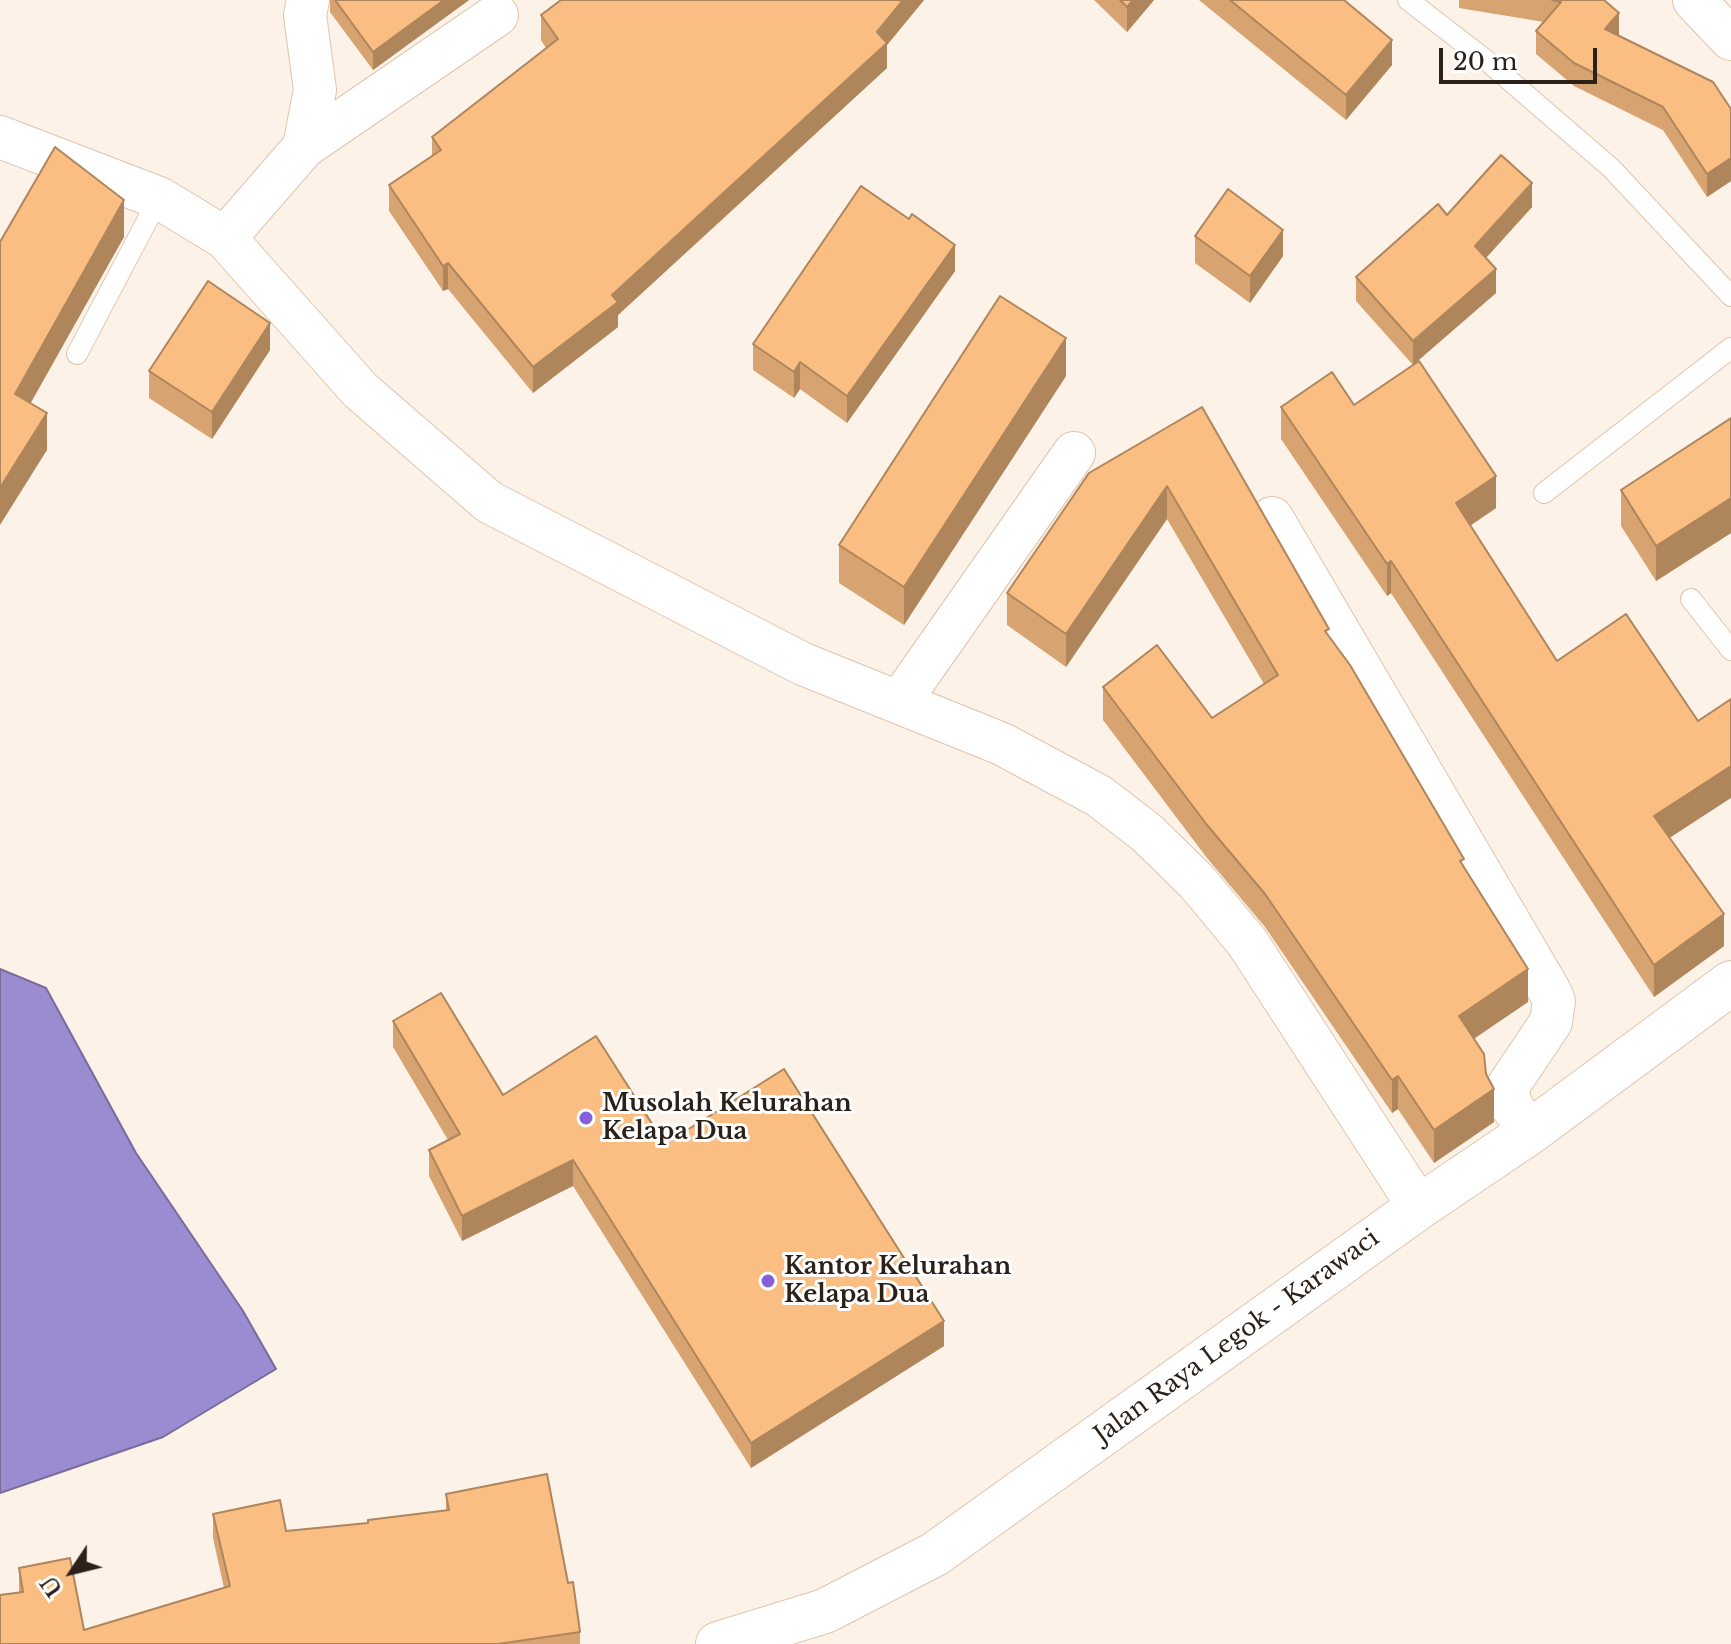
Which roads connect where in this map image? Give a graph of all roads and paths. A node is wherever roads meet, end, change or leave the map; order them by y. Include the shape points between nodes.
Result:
1 (308, 0) edge
2 (1408, 0) edge
3 (1694, 0) edge
4 (497, 15) dead end
5 (1731, 39) edge
6 (0, 137) edge
7 (304, 147) junction
8 (159, 198) junction
9 (225, 238) junction
10 (1731, 296) edge
11 (1731, 348) edge
12 (77, 354) dead end
13 (1074, 453) dead end
14 (1544, 493) dead end
15 (1272, 518) dead end
16 (1691, 599) dead end
17 (1731, 650) edge
18 (900, 701) junction
19 (1731, 983) edge
20 (1530, 1132) junction
21 (1419, 1207) junction
22 (718, 1644) edge

1 - 7 street via 305,15 315,90
2 - 10 lane via 1611,168
3 - 5 street
4 - 7 street
6 - 8 street
7 - 9 street
8 - 9 street
8 - 12 lane
9 - 18 street via 360,390 489,502 803,664
11 - 14 lane
13 - 18 street
15 - 20 street via 1554,1001 1551,1022 1508,1086 1510,1104
16 - 17 lane
18 - 21 street via 1002,744 1099,796 1157,843 1247,942
19 - 20 main road, Jalan Raya Legok - Karawaci
20 - 21 main road, Jalan Raya Legok - Karawaci
21 - 22 main road, Jalan Raya Legok - Karawaci via 935,1554 825,1611

